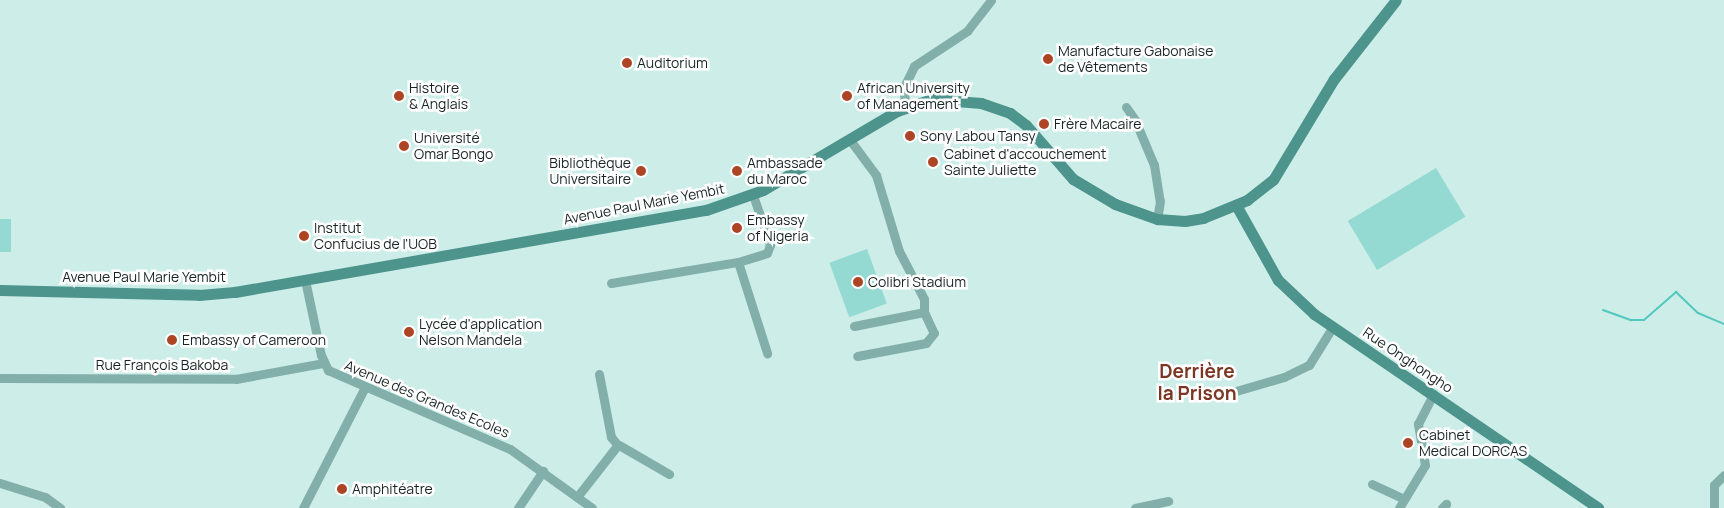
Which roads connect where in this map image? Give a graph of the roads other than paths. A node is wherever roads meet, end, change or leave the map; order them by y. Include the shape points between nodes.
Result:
1 (990, 0) edge
2 (1396, 0) edge
3 (906, 107) junction
4 (1126, 107) dead end
5 (850, 140) junction
6 (753, 195) junction
7 (1236, 205) junction
8 (1157, 219) junction
9 (738, 262) junction
10 (305, 280) junction
11 (611, 283) dead end
12 (0, 290) edge
13 (924, 312) junction
14 (854, 326) dead end
15 (1332, 328) junction
16 (767, 353) dead end
17 (857, 356) dead end
18 (323, 363) junction
19 (599, 374) dead end
20 (0, 378) edge
21 (365, 387) junction
22 (1236, 391) dead end
23 (1433, 394) junction
24 (617, 445) junction
25 (543, 471) junction
26 (668, 474) dead end
27 (1724, 475) edge
28 (0, 483) edge
29 (1372, 484) dead end
30 (577, 497) junction
31 (1404, 499) junction
32 (1168, 501) dead end
33 (1724, 502) edge
34 (1714, 506) edge
35 (60, 508) edge
36 (303, 508) edge
37 (518, 508) edge
38 (592, 508) edge
39 (1135, 508) edge
40 (1399, 508) edge
41 (1598, 508) edge

1 - 3 street via 968,31 914,66 903,89
2 - 7 main road, Avenue Paul Marie Yembit via 1337,75 1281,170 1266,187
3 - 5 main road, Avenue Paul Marie Yembit
3 - 8 main road, Avenue Paul Marie Yembit via 947,98 1002,109 1026,125 1081,185 1114,204
4 - 8 street via 1136,120 1152,158 1160,201
5 - 6 main road, Avenue Paul Marie Yembit
5 - 13 street via 876,175 898,251 924,299
6 - 9 street via 770,245 767,253 760,257
6 - 10 main road, Avenue Paul Marie Yembit via 722,206 679,215
7 - 8 main road, Avenue Paul Marie Yembit via 1204,218 1185,221
7 - 15 main road, Rue Onghongho via 1278,280
9 - 11 street
9 - 16 street
10 - 12 main road, Avenue Paul Marie Yembit via 212,295
10 - 18 street
13 - 14 street
13 - 17 street via 934,333 930,341
15 - 22 street via 1309,365 1284,377
15 - 23 main road, Rue Onghongho
18 - 20 street, Rue François Bakoba via 236,378
18 - 21 street, Avenue des Grandes Ecoles via 336,375
19 - 24 street via 611,437
21 - 25 street, Avenue des Grandes Ecoles via 489,439
21 - 36 street
23 - 31 street via 1418,424 1425,465
23 - 41 main road, Rue Onghongho
24 - 26 street
24 - 30 street via 615,453
25 - 30 street, Avenue des Grandes Ecoles
25 - 37 street
27 - 34 street via 1714,486
28 - 35 street via 45,496
29 - 31 street
30 - 38 street, Avenue des Grandes Ecoles
31 - 40 street
32 - 39 street
33 - 34 street

